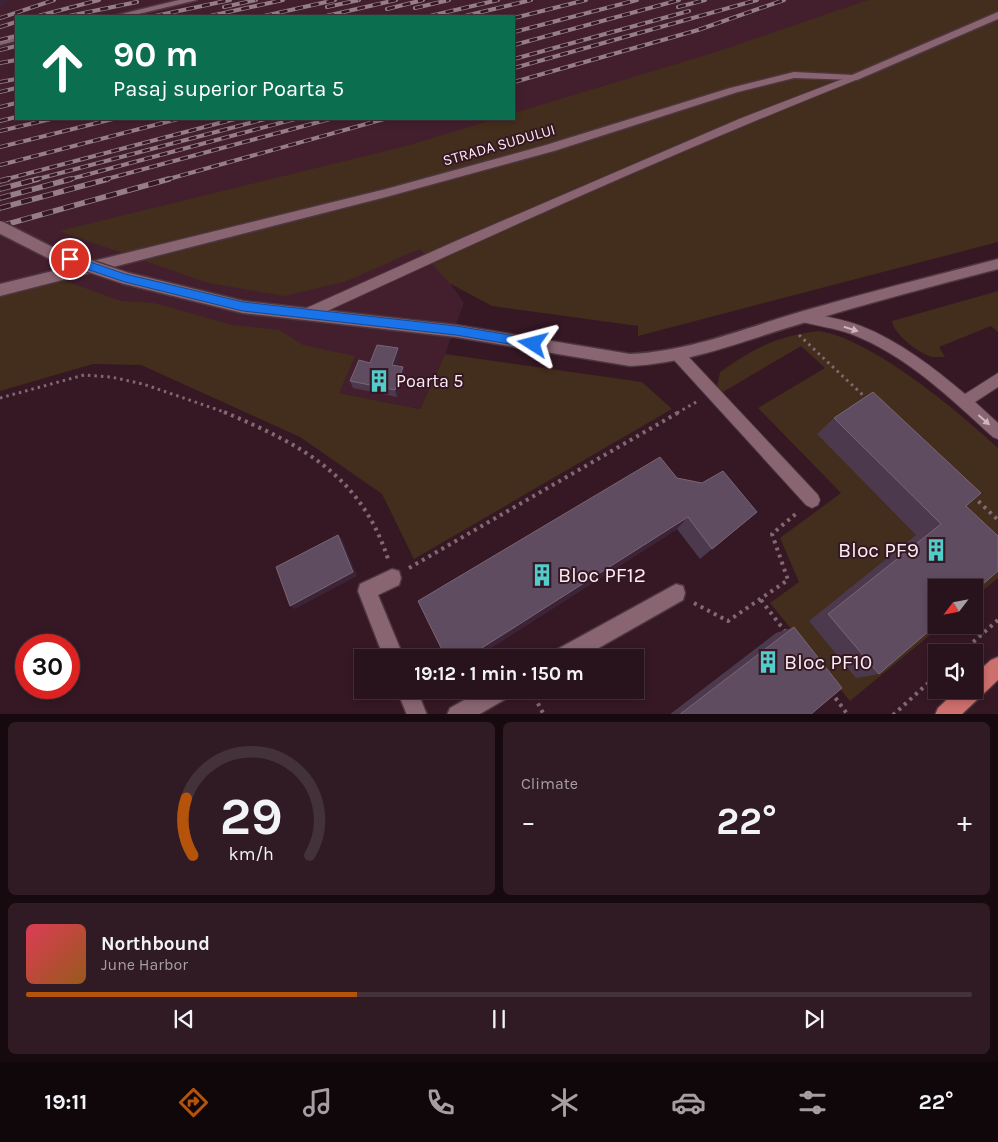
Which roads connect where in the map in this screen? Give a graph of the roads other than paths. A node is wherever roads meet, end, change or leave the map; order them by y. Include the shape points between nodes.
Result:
1 (192, 0) edge
2 (123, 15) edge
3 (998, 15) edge
4 (15, 38) edge
5 (0, 42) edge
6 (853, 78) junction
7 (0, 227) edge
8 (998, 264) edge
9 (0, 290) edge
10 (243, 307) joint
11 (307, 314) junction
12 (804, 317) junction
13 (680, 356) junction
14 (998, 379) edge
15 (964, 402) junction
16 (998, 432) edge
17 (812, 500) road end
18 (392, 578) road end
19 (676, 593) road end
20 (390, 649) edge
21 (577, 649) edge
22 (998, 667) edge
23 (983, 680) edge
24 (411, 699) edge
25 (485, 699) edge
26 (962, 699) edge
27 (417, 714) edge
28 (457, 714) edge
29 (945, 714) edge

1 - 2 street
3 - 6 street
4 - 5 street
6 - 9 street, STRADA SUDULUI via 828,75 785,77 550,148 386,193
6 - 11 lane via 725,128
7 - 10 lane, bridge via 51,253 116,275
8 - 12 street
10 - 11 street
11 - 13 street via 456,331 630,360
12 - 13 street
12 -> 15 lane via 854,330 892,346 927,370
13 - 17 lane
14 - 15 lane
15 -> 16 lane
18 - 20 street via 367,591
19 - 21 street
22 - 23 main road
24 - 27 street
25 - 28 street
26 - 29 main road

